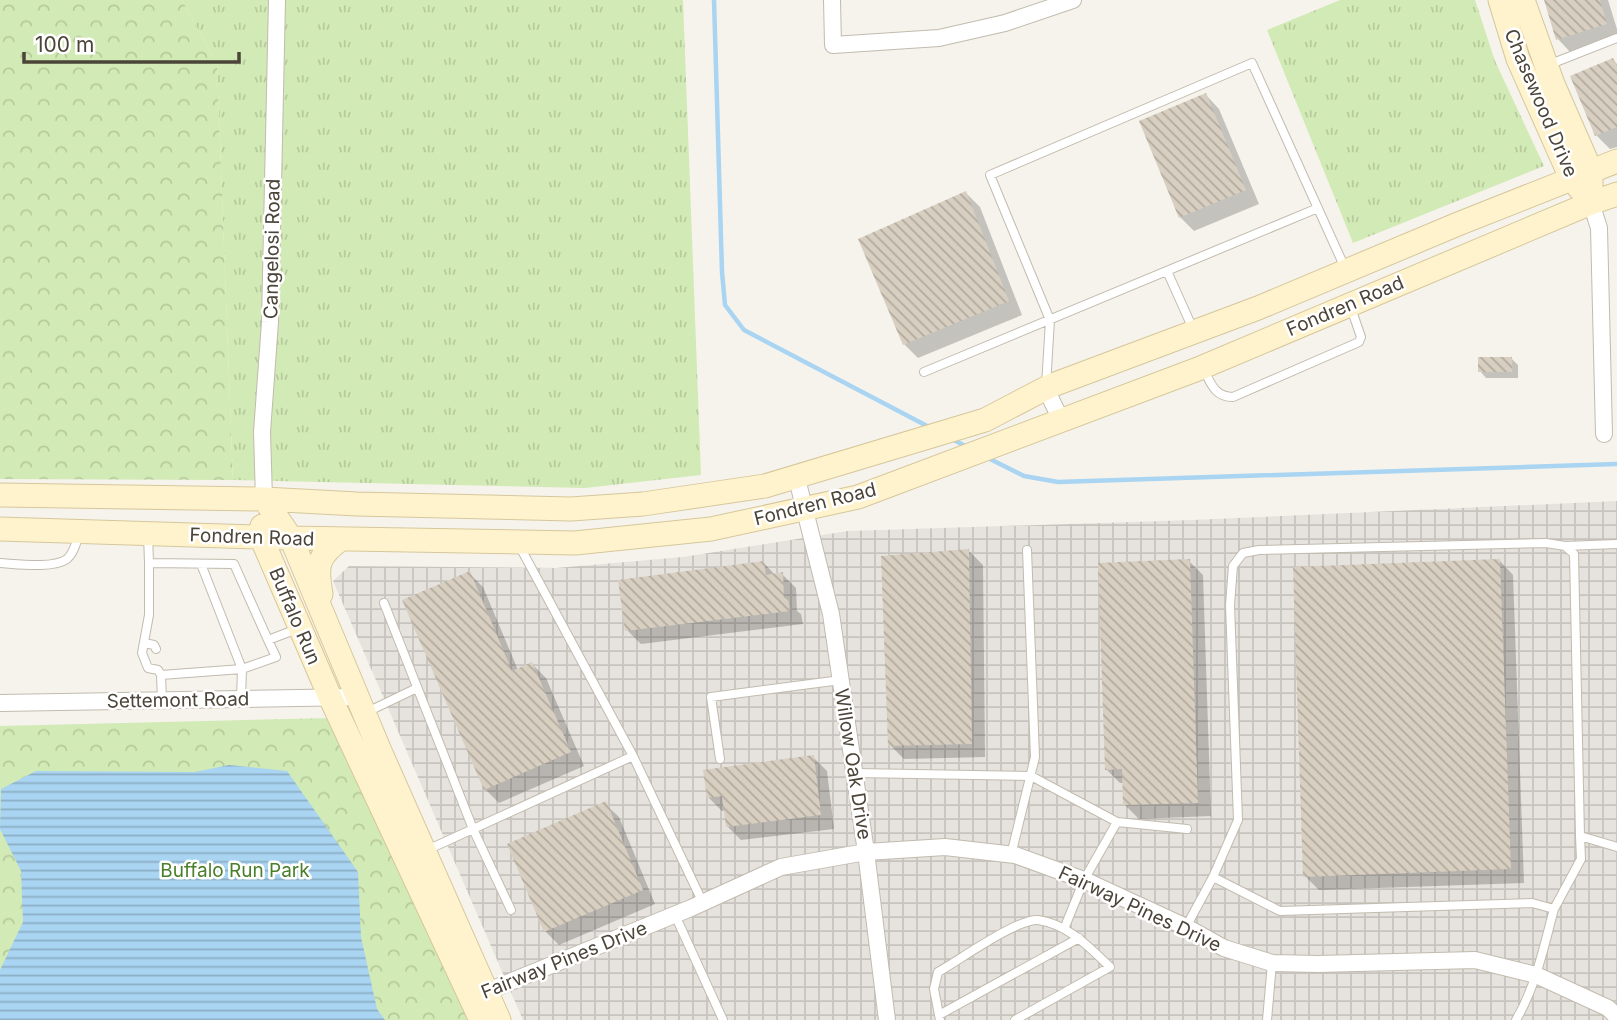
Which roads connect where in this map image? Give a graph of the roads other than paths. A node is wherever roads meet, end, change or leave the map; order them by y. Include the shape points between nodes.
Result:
1 (277, 0) edge
2 (832, 0) edge
3 (1073, 0) edge
4 (1512, 3) edge
5 (1617, 38) edge
6 (1546, 65) junction
7 (1617, 162) edge
8 (1581, 174) junction
9 (1617, 194) edge
10 (1591, 203) junction
11 (1318, 208) junction
12 (1352, 269) junction
13 (1167, 271) junction
14 (1371, 295) junction
15 (1349, 304) junction
16 (1609, 311) edge
17 (1050, 320) junction
18 (1199, 330) junction
19 (1210, 364) junction
20 (924, 372) dead end
21 (1046, 388) junction
22 (1061, 420) junction
23 (1604, 434) dead end
24 (796, 475) junction
25 (0, 495) edge
26 (81, 496) junction
27 (264, 499) junction
28 (570, 509) junction
29 (805, 510) junction
30 (0, 529) edge
31 (80, 531) junction
32 (148, 534) junction
33 (261, 537) junction
34 (291, 538) junction
35 (341, 539) junction
36 (517, 542) junction
37 (575, 543) junction
38 (1617, 544) edge
39 (1565, 546) junction
40 (1027, 550) dead end
41 (149, 563) junction
42 (0, 564) edge
43 (201, 564) junction
44 (384, 603) dead end
45 (325, 618) junction
46 (300, 627) junction
47 (263, 636) junction
48 (144, 643) junction
49 (156, 649) dead end
50 (160, 669) junction
51 (242, 669) junction
52 (841, 680) junction
53 (417, 688) junction
54 (330, 697) junction
55 (241, 699) junction
56 (162, 700) junction
57 (0, 703) edge
58 (360, 705) junction
59 (633, 756) junction
60 (720, 759) dead end
61 (855, 773) junction
62 (1031, 776) junction
63 (1117, 822) junction
64 (473, 829) junction
65 (1187, 829) dead end
66 (1580, 835) junction
67 (1617, 847) edge
68 (425, 851) junction
69 (866, 852) junction
70 (1011, 855) junction
71 (1213, 877) junction
72 (1084, 880) junction
73 (703, 902) junction
74 (1555, 909) junction
75 (511, 910) dead end
76 (674, 915) junction
77 (1185, 928) junction
78 (1064, 929) junction
79 (1079, 938) junction
80 (1272, 963) junction
81 (1536, 975) junction
82 (479, 995) junction
83 (1617, 1017) edge
84 (940, 1018) edge
85 (481, 1020) edge
86 (499, 1020) edge
87 (723, 1020) edge
88 (887, 1020) edge
89 (1015, 1020) edge
90 (1267, 1020) edge
91 (1516, 1020) edge

1 - 27 street, Cangelosi Road via 270,322 262,432
2 - 3 street via 834,45 939,38 1005,23
4 - 6 main road, Chasewood Drive
4 - 8 main road, Chasewood Drive via 1518,59
5 - 6 lane
6 - 8 main road, Chasewood Drive
7 - 8 main road, Fondren Road
8 - 10 main road, Chasewood Drive
8 - 12 main road, Fondren Road
9 - 10 main road, Fondren Road
10 - 14 main road, Fondren Road
10 - 16 street, Chasewood Drive via 1599,228
11 - 12 lane
11 - 13 lane
11 - 17 lane via 1252,63 1127,115 990,175
12 - 14 main road
12 - 18 main road, Fondren Road
13 - 17 lane
13 - 18 lane
14 - 15 main road, Fondren Road
15 - 19 main road, Fondren Road
15 - 19 lane via 1359,342 1233,397 1214,390
16 - 23 street, Chasewood Drive
17 - 20 lane
17 - 21 lane
18 - 19 main road
18 - 21 main road, Fondren Road
19 - 22 main road, Fondren Road
21 - 22 street
21 - 24 main road, Fondren Road via 985,420
22 - 29 main road, Fondren Road via 858,497
24 - 28 main road, Fondren Road via 765,486
24 - 29 street, Willow Oak Drive
25 - 26 main road, Fondren Road
26 - 27 main road, Fondren Road
26 - 31 main road
27 - 28 main road, Fondren Road
27 - 33 main road, Buffalo Run
27 - 34 main road, Buffalo Run
28 - 37 main road
29 - 37 main road, Fondren Road via 711,529
29 - 52 street, Willow Oak Drive via 831,614
30 - 31 main road, Fondren Road
31 - 32 main road, Fondren Road
31 - 42 lane via 74,550 59,563
32 - 33 main road, Fondren Road
32 - 41 lane
33 - 34 main road, Fondren Road
33 - 46 main road, Buffalo Run
34 - 35 main road, Fondren Road
34 - 45 main road, Buffalo Run
35 - 36 main road, Fondren Road
35 - 45 main road via 322,555 318,568
36 - 37 main road, Fondren Road
36 - 59 lane
38 - 39 lane
39 - 66 lane via 1574,554
39 - 71 lane via 1243,553 1233,566 1230,605 1238,820
40 - 62 lane via 1035,757
41 - 43 lane
41 - 48 lane
43 - 47 lane via 234,565
43 - 51 lane via 230,625
44 - 53 lane
45 - 58 main road, Buffalo Run
46 - 47 lane
46 - 54 main road, Buffalo Run
47 - 51 lane via 276,657
48 - 49 lane
48 - 50 lane via 142,653 148,668
50 - 51 lane
50 - 56 lane
51 - 55 lane
52 - 60 lane via 711,697
52 - 61 street, Willow Oak Drive
53 - 58 lane
53 - 64 lane
54 - 55 street, Settemont Road
54 - 58 street, Settemont Road
54 - 82 main road, Buffalo Run
55 - 56 street, Settemont Road
56 - 57 street, Settemont Road
58 - 68 main road, Buffalo Run
59 - 64 lane
59 - 73 lane
61 - 62 lane
61 - 69 street, Willow Oak Drive
62 - 63 lane
62 - 70 lane
63 - 65 lane
63 - 72 lane
64 - 68 lane
64 - 75 lane
66 - 67 lane
66 - 74 lane via 1581,859
68 - 82 main road, Buffalo Run
69 - 70 street, Fairway Pines Drive via 945,847
69 - 73 street, Fairway Pines Drive via 780,867
69 - 88 street, Willow Oak Drive
70 - 72 street, Fairway Pines Drive
71 - 74 lane via 1280,911 1532,903
71 - 77 lane
72 - 77 street, Fairway Pines Drive
72 - 78 lane
73 - 76 street, Fairway Pines Drive
74 - 81 lane
76 - 82 street, Fairway Pines Drive
76 - 87 lane
77 - 80 street, Fairway Pines Drive via 1224,948
78 - 79 lane
78 - 84 lane via 1037,920 1020,923 938,972 934,989
79 - 84 lane
79 - 89 lane via 1110,967
80 - 81 street, Fairway Pines Drive via 1475,960
80 - 90 lane
81 - 83 street, Fairway Pines Drive via 1608,1008
81 - 91 lane
82 - 85 main road, Buffalo Run
82 - 86 main road, Buffalo Run

